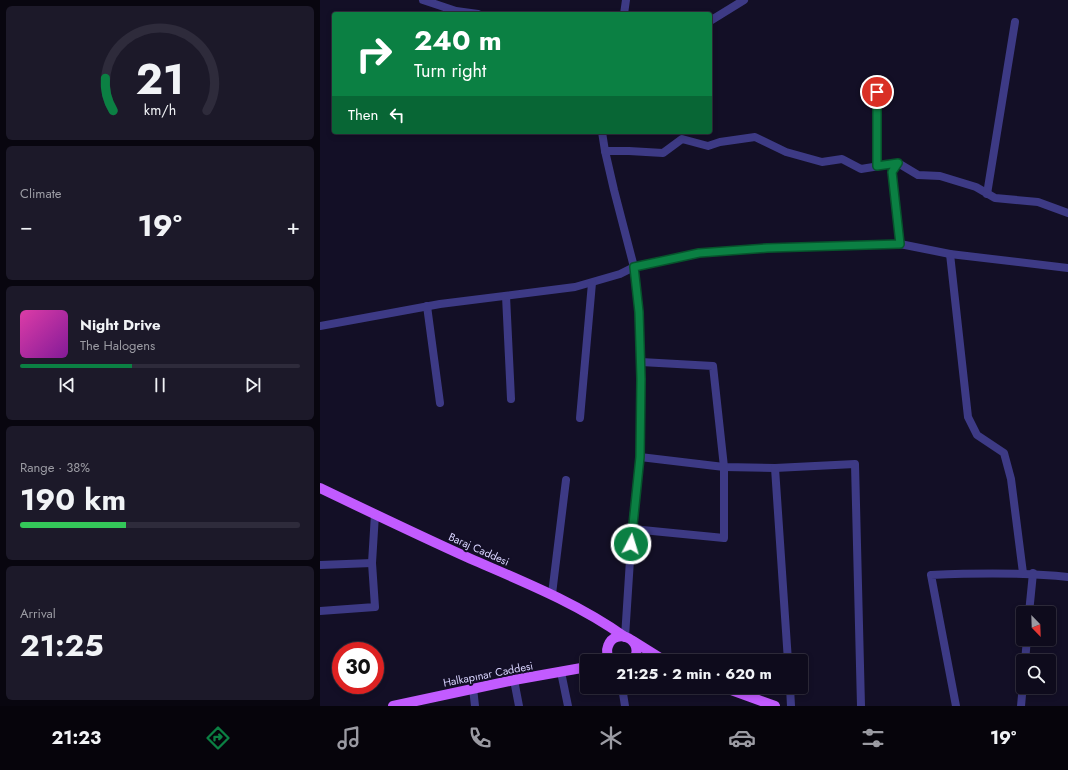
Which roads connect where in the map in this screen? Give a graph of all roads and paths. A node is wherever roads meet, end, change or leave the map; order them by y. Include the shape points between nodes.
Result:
1 (423, 0) edge
2 (626, 0) edge
3 (744, 0) edge
4 (463, 12) edge
5 (624, 12) edge
6 (712, 20) edge
7 (1015, 22) dead end
8 (877, 92) dead end
9 (602, 134) edge
10 (605, 152) junction
11 (898, 163) junction
12 (877, 166) junction
13 (987, 194) junction
14 (1068, 213) edge
15 (900, 244) junction
16 (950, 254) junction
17 (634, 267) junction
18 (1068, 268) edge
19 (592, 283) junction
20 (506, 296) junction
21 (427, 306) junction
22 (320, 326) edge
23 (641, 362) junction
24 (511, 399) dead end
25 (440, 403) dead end
26 (580, 418) dead end
27 (640, 457) junction
28 (724, 467) junction
29 (775, 468) junction
30 (566, 480) dead end
31 (320, 488) edge
32 (375, 514) junction
33 (632, 529) junction
34 (372, 563) junction
35 (320, 565) edge
36 (1023, 573) junction
37 (1032, 573) junction
38 (1068, 577) edge
39 (552, 594) junction
40 (1030, 606) edge
41 (320, 611) edge
42 (628, 638) junction
43 (607, 654) edge
44 (636, 654) edge
45 (654, 654) edge
46 (788, 654) edge
47 (580, 668) edge
48 (561, 672) junction
49 (514, 680) junction
50 (473, 688) junction
51 (623, 694) edge
52 (742, 694) edge
53 (790, 694) edge
54 (1022, 694) edge
55 (393, 706) edge
56 (475, 706) edge
57 (518, 706) edge
58 (568, 706) edge
59 (625, 706) edge
60 (775, 706) edge
61 (791, 706) edge
62 (861, 706) edge
63 (956, 706) edge
64 (1021, 706) edge

1 - 4 street
2 - 5 street
3 - 6 street
7 - 13 street
8 - 12 street
9 - 10 street
10 - 12 street via 663,153 682,139 708,146 755,137 786,152 822,162 842,159 861,169
10 - 17 street
11 - 12 street
11 - 13 street via 918,175 940,176 976,187
11 - 15 street via 892,172
13 - 14 street via 995,198 1038,202
15 - 16 street
15 - 17 street via 699,253
16 - 18 street
16 - 36 street via 968,417 977,435 1004,453 1011,479
17 - 19 street
17 - 23 street
19 - 20 street
19 - 26 street
20 - 21 street
20 - 24 street
21 - 22 street
21 - 25 street
23 - 27 street
23 - 28 street via 713,366
27 - 28 street
27 - 33 street
28 - 29 street
28 - 33 street via 724,538
29 - 46 street
29 - 62 street via 855,464
30 - 39 street
31 - 32 main road, Baraj Caddesi
32 - 34 street
32 - 39 main road, Baraj Caddesi
33 - 42 street
34 - 35 street
34 - 41 street via 375,607
36 - 37 street
36 - 63 street via 931,575
37 - 38 street
37 - 40 street
39 - 42 main road, Baraj Caddesi
42 - 43 main road via 616,638 610,643
42 - 44 main road via 637,647
42 - 45 main road, Baraj Caddesi
47 - 48 main road, Halkapınar Caddesi
48 - 49 main road, Halkapınar Caddesi
48 - 58 street
49 - 50 main road, Halkapınar Caddesi
49 - 57 street
50 - 55 main road, Halkapınar Caddesi
50 - 56 street
51 - 59 street
52 - 60 main road
53 - 61 street
54 - 64 street

